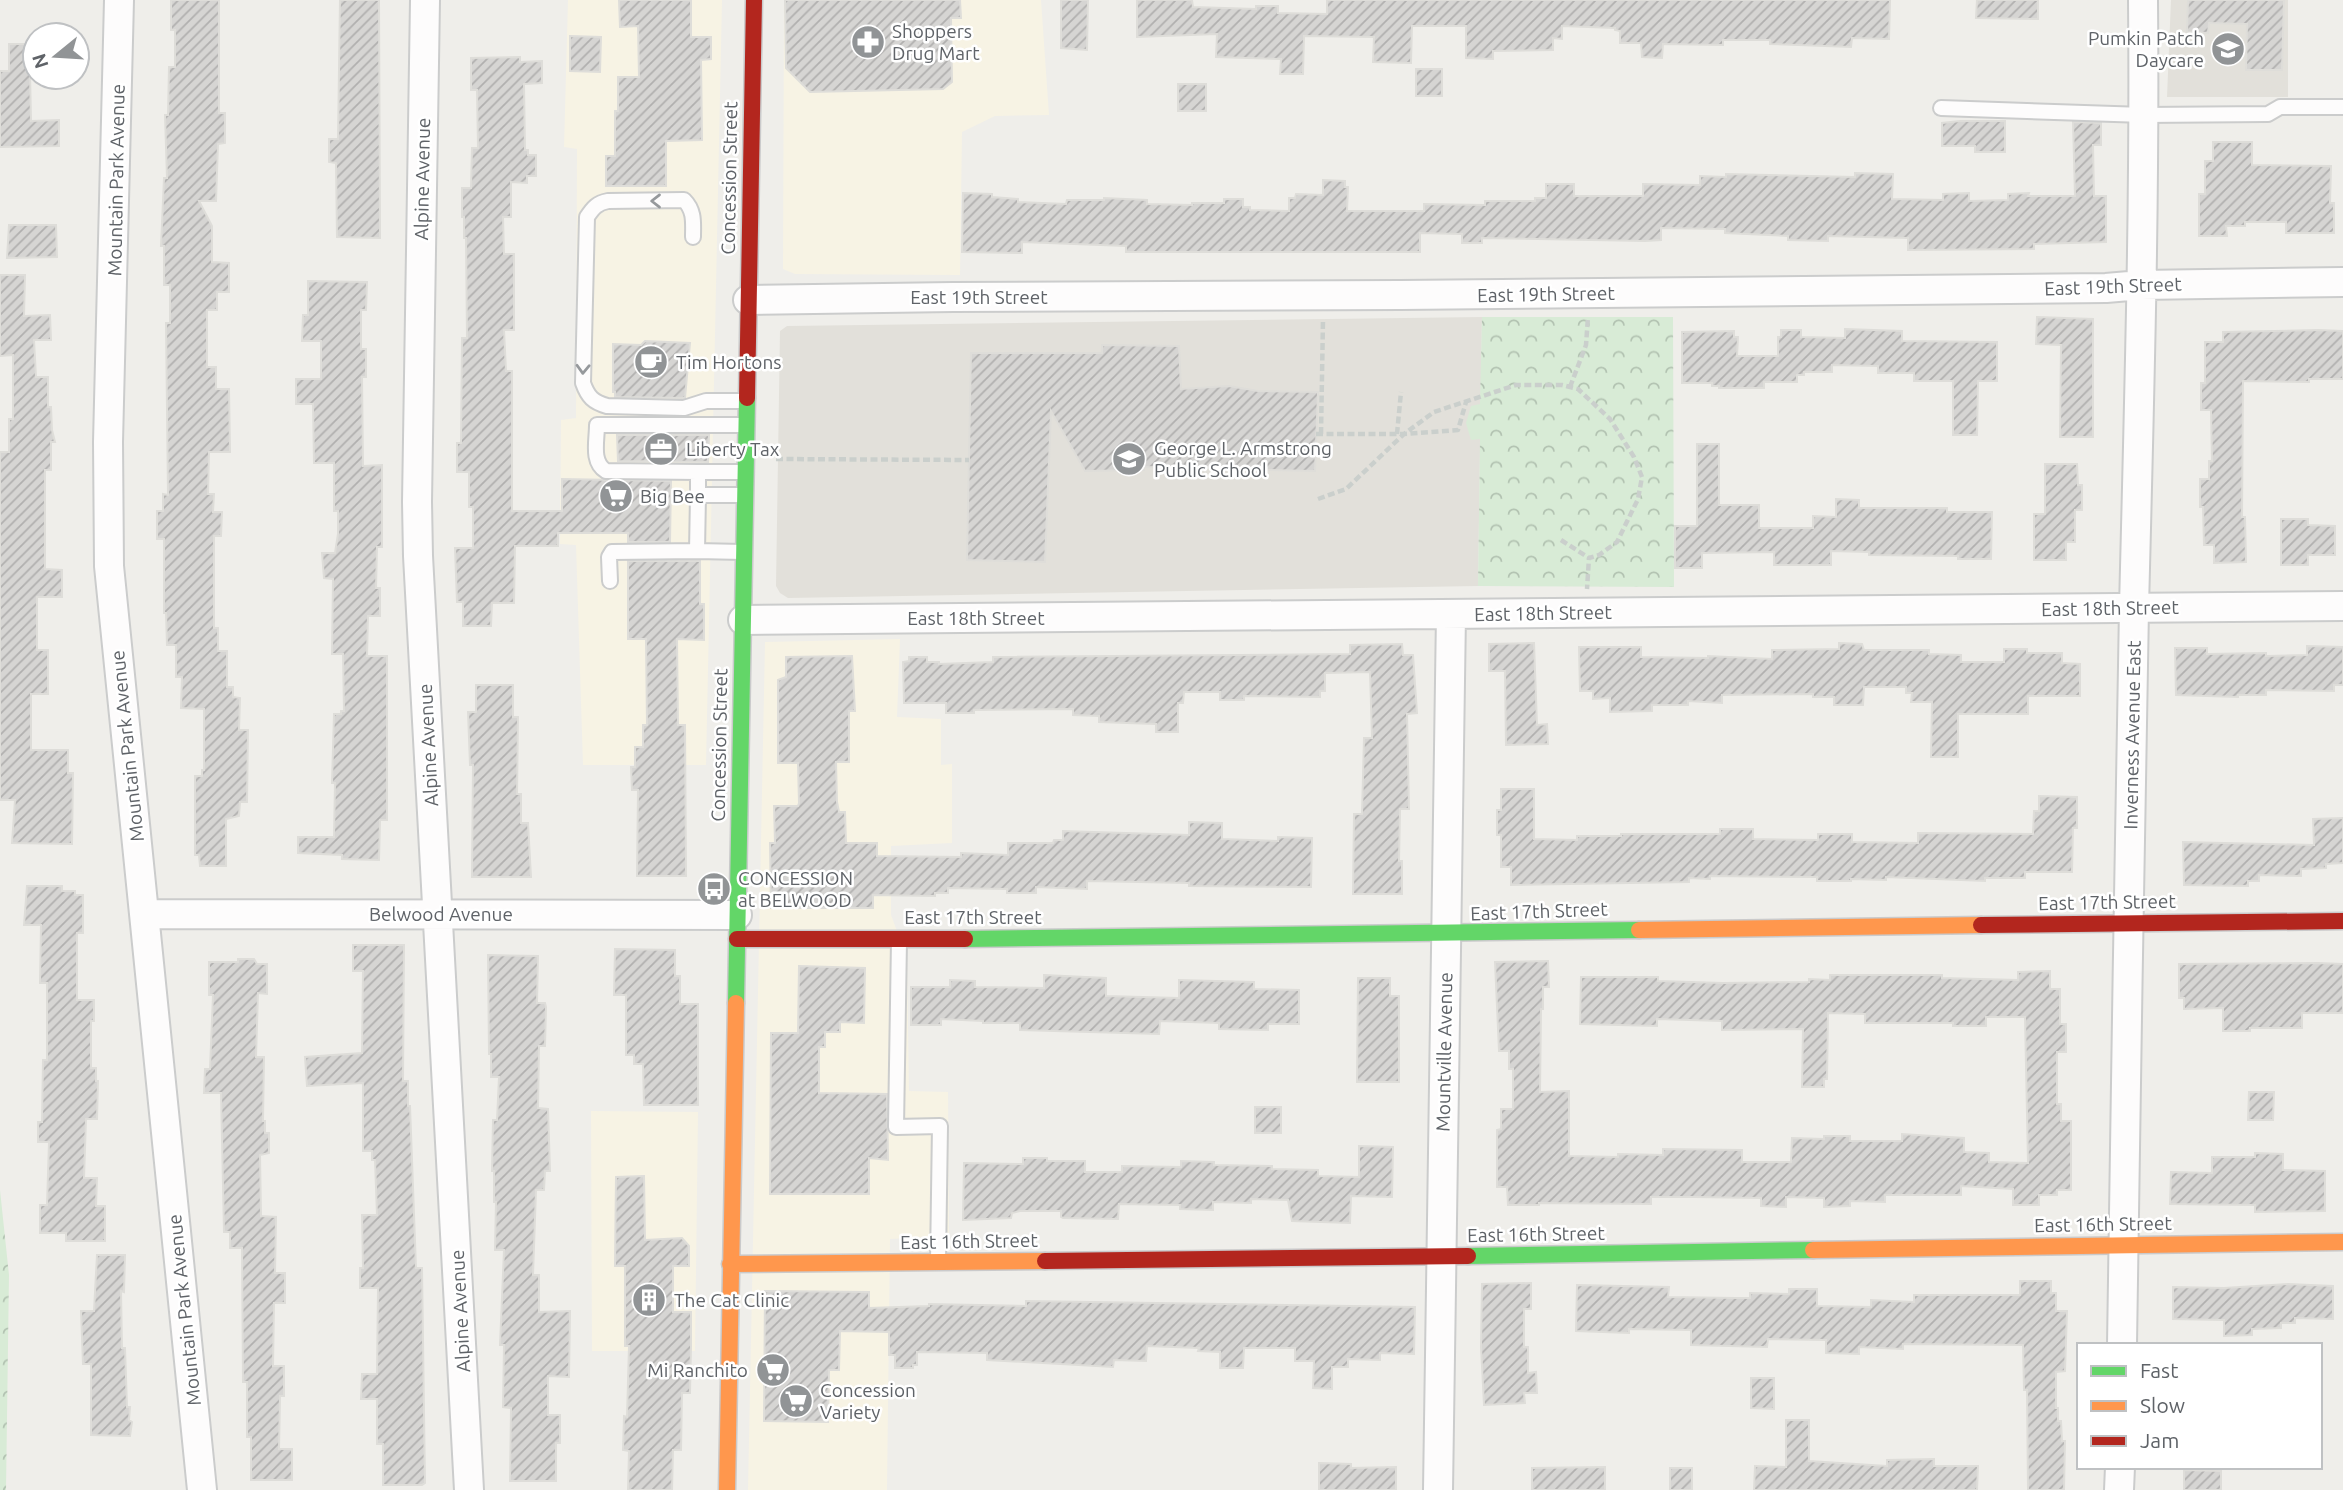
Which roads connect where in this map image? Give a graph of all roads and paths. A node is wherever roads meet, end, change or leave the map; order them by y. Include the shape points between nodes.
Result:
1 (120, 0) edge
2 (425, 0) edge
3 (754, 0) edge
4 (2144, 0) edge
5 (2343, 107) edge
6 (1941, 108) dead end
7 (2144, 115) junction
8 (694, 237) dead end
9 (2343, 282) edge
10 (2141, 285) junction
11 (748, 300) junction
12 (1588, 313) dead end
13 (1323, 314) dead end
14 (1570, 387) junction
15 (1401, 392) dead end
16 (746, 401) junction
17 (1466, 401) junction
18 (746, 425) junction
19 (1397, 434) junction
20 (1404, 434) junction
21 (776, 459) dead end
22 (969, 460) dead end
23 (698, 472) junction
24 (745, 472) junction
25 (698, 495) junction
26 (744, 495) junction
27 (1318, 499) dead end
28 (1561, 540) dead end
29 (697, 551) junction
30 (743, 552) junction
31 (1589, 558) junction
32 (610, 581) dead end
33 (1586, 593) dead end
34 (2343, 606) edge
35 (2134, 608) junction
36 (1451, 614) junction
37 (743, 620) junction
38 (145, 914) junction
39 (438, 914) junction
40 (2343, 921) edge
41 (2129, 923) junction
42 (737, 927) junction
43 (1446, 935) junction
44 (899, 939) junction
45 (2343, 1242) edge
46 (2123, 1245) junction
47 (1442, 1256) junction
48 (938, 1262) junction
49 (730, 1264) junction
50 (2122, 1343) edge
51 (2120, 1469) edge
52 (202, 1490) edge
53 (469, 1490) edge
54 (727, 1490) edge
55 (1438, 1490) edge
56 (2119, 1490) edge

1 - 38 street, Mountain Park Avenue via 107,521
2 - 39 street, Alpine Avenue via 416,502
3 - 11 street, Concession Street
4 - 7 street, Inverness Avenue East
5 - 7 lane via 2280,107 2268,114
6 - 7 lane
7 - 10 street, Inverness Avenue East
8 -> 16 lane via 691,207 684,200 608,201 593,208 587,217 583,383 587,396 607,407 684,408 706,401
9 - 10 street, East 19th Street
10 - 11 street, East 19th Street
10 - 35 street, Inverness Avenue East
11 - 16 street, Concession Street
12 - 14 path via 1586,345
13 - 19 path via 1319,434
14 - 17 path via 1516,385
14 - 31 path via 1610,419 1642,477 1638,499 1616,542
15 - 19 path
16 - 18 street, Concession Street
17 - 20 path via 1434,412
17 - 20 path via 1458,430
18 - 23 lane via 597,425 596,457 606,471
18 - 24 street, Concession Street
19 - 20 path
20 - 27 path via 1346,489
21 - 22 path
23 - 24 lane
23 - 25 lane
24 - 26 street, Concession Street
25 - 26 lane
25 - 29 lane
26 - 30 street, Concession Street
28 - 31 path
29 - 30 lane
29 - 32 lane via 612,552
30 - 37 street, Concession Street
31 - 33 path
34 - 35 street, East 18th Street
35 - 36 street, East 18th Street
35 - 41 street, Inverness Avenue East
36 - 37 street, East 18th Street
36 - 43 street, Mountville Avenue
37 - 42 street, Concession Street
38 - 39 street, Belwood Avenue
38 - 52 street, Mountain Park Avenue
39 - 42 street, Belwood Avenue
39 - 53 street, Alpine Avenue
40 - 41 street, East 17th Street
41 - 43 street, East 17th Street
41 - 46 street, Inverness Avenue East
42 - 44 street, East 17th Street
42 - 49 street, Concession Street
43 - 44 street, East 17th Street
43 - 47 street, Mountville Avenue
44 - 48 lane via 896,1127 940,1126
45 - 46 street, East 16th Street
46 - 47 street, East 16th Street
46 - 50 street, Inverness Avenue East
47 - 48 street, East 16th Street
47 - 55 street, Mountville Avenue
48 - 49 street, East 16th Street
49 - 54 street, Concession Street
51 - 56 street

